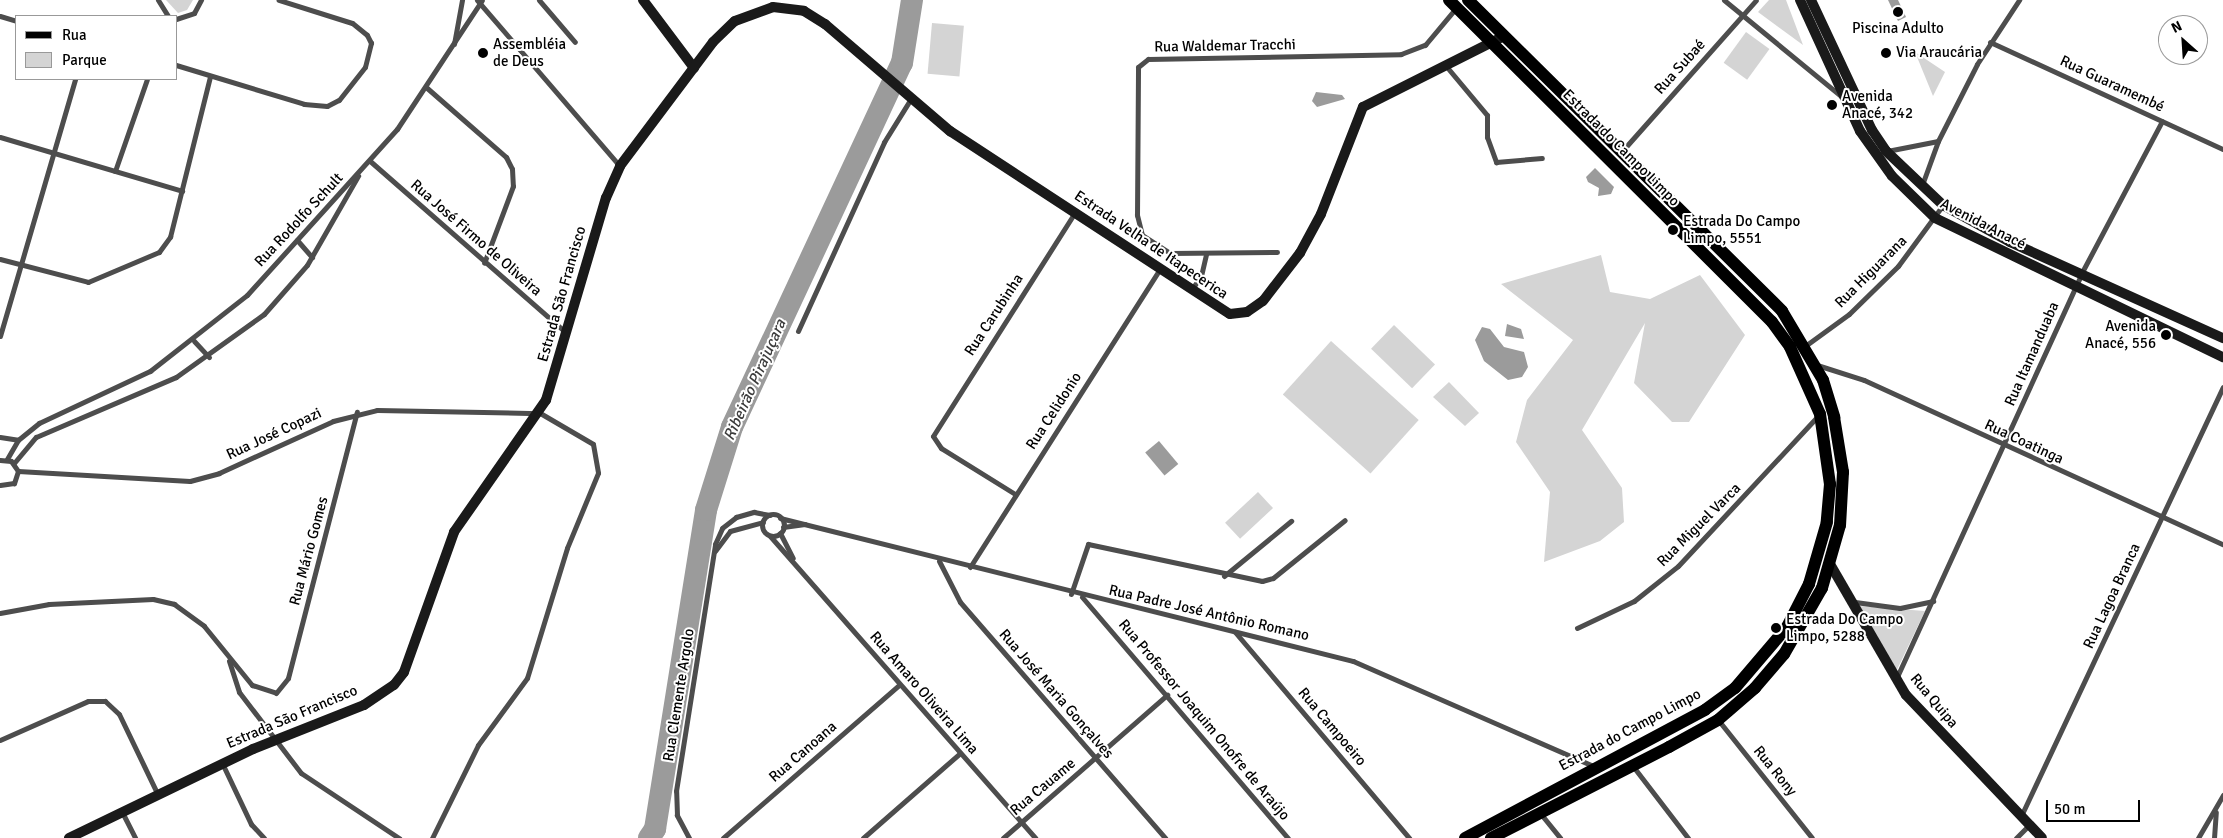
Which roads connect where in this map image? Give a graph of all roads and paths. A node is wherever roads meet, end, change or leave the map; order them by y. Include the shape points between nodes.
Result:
1 (158, 0) edge
2 (200, 0) edge
3 (279, 0) edge
4 (462, 0) edge
5 (539, 0) edge
6 (643, 0) edge
7 (1468, 0) edge
8 (1724, 0) edge
9 (1756, 0) edge
10 (1800, 0) edge
11 (1811, 0) edge
12 (2019, 0) edge
13 (480, 1) edge
14 (1453, 4) edge
15 (1744, 14) junction
16 (167, 15) edge
17 (0, 16) edge
18 (178, 18) edge
19 (15, 21) edge
20 (1504, 36) junction
21 (575, 42) dead end
22 (1491, 42) junction
23 (1990, 42) junction
24 (454, 47) junction
25 (1445, 64) junction
26 (178, 66) edge
27 (694, 68) junction
28 (210, 77) junction
29 (75, 80) edge
30 (147, 80) edge
31 (427, 88) junction
32 (1843, 98) junction
33 (1857, 98) junction
34 (910, 100) junction
35 (2162, 121) junction
36 (0, 137) edge
37 (1938, 141) junction
38 (2223, 149) edge
39 (1623, 150) junction
40 (1886, 151) junction
41 (53, 153) junction
42 (1542, 158) dead end
43 (370, 161) junction
44 (620, 166) junction
45 (114, 171) junction
46 (358, 176) junction
47 (1921, 187) junction
48 (182, 191) junction
49 (1943, 205) junction
50 (1075, 212) junction
51 (1935, 218) junction
52 (297, 240) junction
53 (1277, 252) dead end
54 (1206, 254) junction
55 (312, 257) junction
56 (0, 259) edge
57 (484, 263) junction
58 (20, 265) junction
59 (1159, 270) junction
60 (2081, 274) junction
61 (2077, 285) junction
62 (1190, 291) junction
63 (798, 331) dead end
64 (566, 332) junction
65 (0, 336) edge
66 (2223, 338) edge
67 (194, 341) junction
68 (1805, 346) junction
69 (209, 357) junction
70 (2223, 357) edge
71 (1814, 364) junction
72 (2223, 386) edge
73 (357, 412) junction
74 (540, 413) junction
75 (1820, 414) junction
76 (0, 437) edge
77 (18, 440) junction
78 (2004, 447) junction
79 (7, 459) junction
80 (0, 460) edge
81 (14, 463) junction
82 (18, 471) junction
83 (0, 486) edge
84 (1015, 494) junction
85 (770, 515) junction
86 (2162, 517) junction
87 (780, 518) junction
88 (1345, 520) dead end
89 (1291, 521) dead end
90 (763, 522) junction
91 (806, 524) junction
92 (783, 527) junction
93 (780, 533) junction
94 (770, 536) junction
95 (2223, 544) edge
96 (713, 554) junction
97 (939, 561) junction
98 (796, 563) junction
99 (1830, 564) junction
100 (970, 567) junction
101 (1224, 576) junction
102 (1071, 594) junction
103 (1081, 596) junction
104 (1933, 601) junction
105 (1855, 602) junction
106 (0, 613) edge
107 (1577, 628) dead end
108 (1235, 632) junction
109 (229, 660) junction
110 (1896, 679) junction
111 (900, 685) junction
112 (1167, 695) junction
113 (1718, 720) junction
114 (0, 740) edge
115 (272, 741) junction
116 (960, 753) junction
117 (1096, 759) junction
118 (222, 763) junction
119 (1631, 764) junction
120 (1592, 766) junction
121 (2223, 794) edge
122 (158, 795) junction
123 (2216, 810) junction
124 (1539, 811) junction
125 (122, 812) junction
126 (2021, 816) junction
127 (1526, 818) junction
128 (1021, 822) junction
129 (2029, 824) junction
130 (69, 838) edge
131 (135, 838) edge
132 (264, 838) edge
133 (400, 838) edge
134 (432, 838) edge
135 (689, 838) edge
136 (723, 838) edge
137 (863, 838) edge
138 (1003, 838) edge
139 (1035, 838) edge
140 (1165, 838) edge
141 (1288, 838) edge
142 (1409, 838) edge
143 (1465, 838) edge
144 (1492, 838) edge
145 (1506, 838) edge
146 (1560, 838) edge
147 (1688, 838) edge
148 (1812, 838) edge
149 (2016, 838) edge
150 (2042, 838) edge
151 (2198, 838) edge
152 (2214, 838) edge

1 - 16 street
2 - 18 street via 194,13
3 - 28 street via 363,29 371,43 370,55 352,89 339,100 317,106
4 - 24 street
5 - 21 street
6 - 27 main road
7 - 20 main road, Estrada do Campo Limpo
8 - 15 street
9 - 15 street, Rua Subaé
10 - 32 main road, Avenida Anacé
11 - 33 main road, Avenida Anacé
12 - 23 street
13 - 24 street
13 - 44 street
14 - 22 main road, Estrada do Campo Limpo
14 - 54 street, Rua Waldemar Tracchi via 1425,45 1401,54 1142,62 1135,81 1139,228 1146,240 1164,252
15 - 32 street
15 - 39 street, Rua Subaé
17 - 19 street
20 - 22 main road, Estrada Velha de Itapecerica
20 - 39 main road, Estrada do Campo Limpo
22 - 25 main road, Estrada Velha de Itapecerica
22 - 75 main road, Estrada do Campo Limpo via 1772,322 1790,347
23 - 35 street, Rua Guaramembé
23 - 37 street
24 - 31 street
25 - 42 street via 1487,115 1487,138 1496,162
25 - 62 main road, Estrada Velha de Itapecerica via 1363,107 1318,221 1287,274 1263,301 1247,312 1230,314
26 - 28 street
27 - 34 main road, Estrada São Francisco via 735,21 773,7 804,11 855,50
27 - 44 main road, Estrada São Francisco
28 - 48 street
29 - 41 street
30 - 45 street
31 - 43 street
31 - 57 street via 506,157 512,169 510,195
32 - 33 street
32 - 51 main road, Avenida Anacé via 1874,154
33 - 40 main road, Avenida Anacé
34 - 50 main road, Estrada Velha de Itapecerica via 977,150
34 - 63 street via 884,142
35 - 38 street, Rua Guaramembé
35 - 60 street, Rua Itamanduaba
36 - 41 street
37 - 40 street
37 - 47 street
39 - 68 main road, Estrada do Campo Limpo via 1775,304
40 - 47 main road, Avenida Anacé
41 - 45 street
41 - 58 street
43 - 46 street
43 - 57 street, Rua José Firmo de Oliveira
44 - 64 main road, Estrada São Francisco via 604,206
45 - 48 street
46 - 52 street, Rua Rodolfo Schult via 336,194
46 - 55 street, Rua Rodolfo Schult
47 - 49 main road, Avenida Anacé
48 - 58 street via 170,237 159,252 88,282
49 - 51 street, Rua Higuarana
49 - 60 main road, Avenida Anacé
50 - 59 main road, Estrada Velha de Itapecerica
50 - 84 street, Rua Carubinha via 935,431 933,441 941,448
51 - 61 main road, Avenida Anacé
51 - 68 street, Rua Higuarana via 1885,279
52 - 55 street
52 - 67 street, Rua Rodolfo Schult via 247,295
53 - 54 street, Rua Waldemar Tracchi
54 - 62 street via 1201,276
55 - 69 street, Rua Rodolfo Schult via 264,314
56 - 58 street
57 - 64 street, Rua José Firmo de Oliveira
58 - 65 street
59 - 62 main road, Estrada Velha de Itapecerica
59 - 84 street, Rua Celidonio
60 - 61 street, Rua Itamanduaba
60 - 66 main road, Avenida Anacé
61 - 70 main road, Avenida Anacé
61 - 78 street, Rua Itamanduaba
64 - 74 main road, Estrada São Francisco
67 - 69 street
67 - 77 street, Rua Rodolfo Schult via 150,371 39,424
68 - 71 main road, Estrada do Campo Limpo
69 - 81 street, Rua Rodolfo Schult via 176,377 36,437
71 - 78 street, Rua Coatinga via 1864,380
71 - 99 main road, Estrada do Campo Limpo via 1834,417 1843,472 1840,525
72 - 86 street, Rua Lagoa Branca
73 - 74 street, Rua José Copazi
73 - 82 street, Rua José Copazi via 190,481
73 - 109 street, Rua Mário Gomes via 288,678 276,693 252,685
74 - 115 main road, Estrada São Francisco via 454,532 408,663 394,685 348,712
74 - 134 street via 585,436 594,444 600,461 559,570 527,678 478,745
75 - 107 street, Rua Miguel Varca via 1678,566 1634,601
75 - 120 main road, Estrada do Campo Limpo via 1830,484 1827,522 1809,584 1787,627 1764,659 1719,700
76 - 77 street
77 - 79 street, Rua Rodolfo Schult
78 - 86 street, Rua Coatinga
78 - 104 street, Rua Itamanduaba
79 - 80 street
79 - 81 street
81 - 82 street
82 - 83 street via 14,483
84 - 100 street, Rua Celidonio
85 - 87 street
85 - 90 street
85 - 96 street, Rua Clemente Argolo via 749,513 728,523
86 - 95 street, Rua Coatinga
86 - 126 street, Rua Lagoa Branca
87 - 91 street, Rua Padre José Antônio Romano
87 - 92 street
88 - 101 street via 1273,578 1262,581
89 - 101 street
90 - 94 street via 764,532
90 - 96 street, Rua Clemente Argolo via 730,531
91 - 92 street, Rua Padre José Antônio Romano
91 - 97 street, Rua Padre José Antônio Romano
92 - 93 street
93 - 94 street
93 - 98 street, Rua Amaro Oliveira Lima
94 - 98 street, Rua Amaro Oliveira Lima
96 - 135 street, Rua Clemente Argolo via 676,791 677,815
97 - 100 street, Rua Padre José Antônio Romano
97 - 117 street, Rua José Maria Gonçalves via 960,602
98 - 111 street, Rua Amaro Oliveira Lima
99 - 105 main road, Rua Quipa
99 - 113 main road, Estrada do Campo Limpo via 1809,614 1784,654 1756,688
100 - 102 street, Rua Padre José Antônio Romano
101 - 102 street via 1088,544
102 - 103 street, Rua Padre José Antônio Romano
103 - 108 street, Rua Padre José Antônio Romano
103 - 112 street, Rua Professor Joaquim Onofre de Araújo
104 - 105 street via 1900,608
104 - 110 street, Rua Itamanduaba
105 - 110 main road, Rua Quipa
106 - 109 street via 49,604 153,599 190,614
108 - 120 street, Rua Padre José Antônio Romano via 1380,671
108 - 142 street, Rua Campoeiro
109 - 115 street via 239,692
110 - 126 main road, Rua Quipa via 1926,718
111 - 116 street, Rua Amaro Oliveira Lima
111 - 136 street, Rua Canoana
112 - 117 street, Rua Cauame
112 - 141 street, Rua Professor Joaquim Onofre de Araújo
113 - 119 main road, Estrada do Campo Limpo
113 - 148 street, Rua Rony
114 - 122 street via 88,701 105,701 119,714
115 - 118 main road, Estrada São Francisco
115 - 133 street via 320,789
116 - 128 street, Rua Amaro Oliveira Lima
116 - 137 street
117 - 128 street, Rua Cauame
117 - 140 street, Rua José Maria Gonçalves
118 - 122 main road, Estrada São Francisco
118 - 132 street via 252,824
119 - 124 main road, Estrada do Campo Limpo
119 - 147 street
120 - 143 main road, Estrada do Campo Limpo
121 - 123 street
122 - 125 main road, Estrada São Francisco
123 - 151 street
123 - 152 street
124 - 127 main road, Estrada do Campo Limpo
124 - 146 street
125 - 130 main road, Estrada São Francisco
125 - 131 street
126 - 129 main road, Rua Quipa
127 - 144 main road, Estrada do Campo Limpo
127 - 145 street
128 - 138 street, Rua Cauame
128 - 139 street, Rua Amaro Oliveira Lima
129 - 149 street
129 - 150 main road, Rua Quipa

